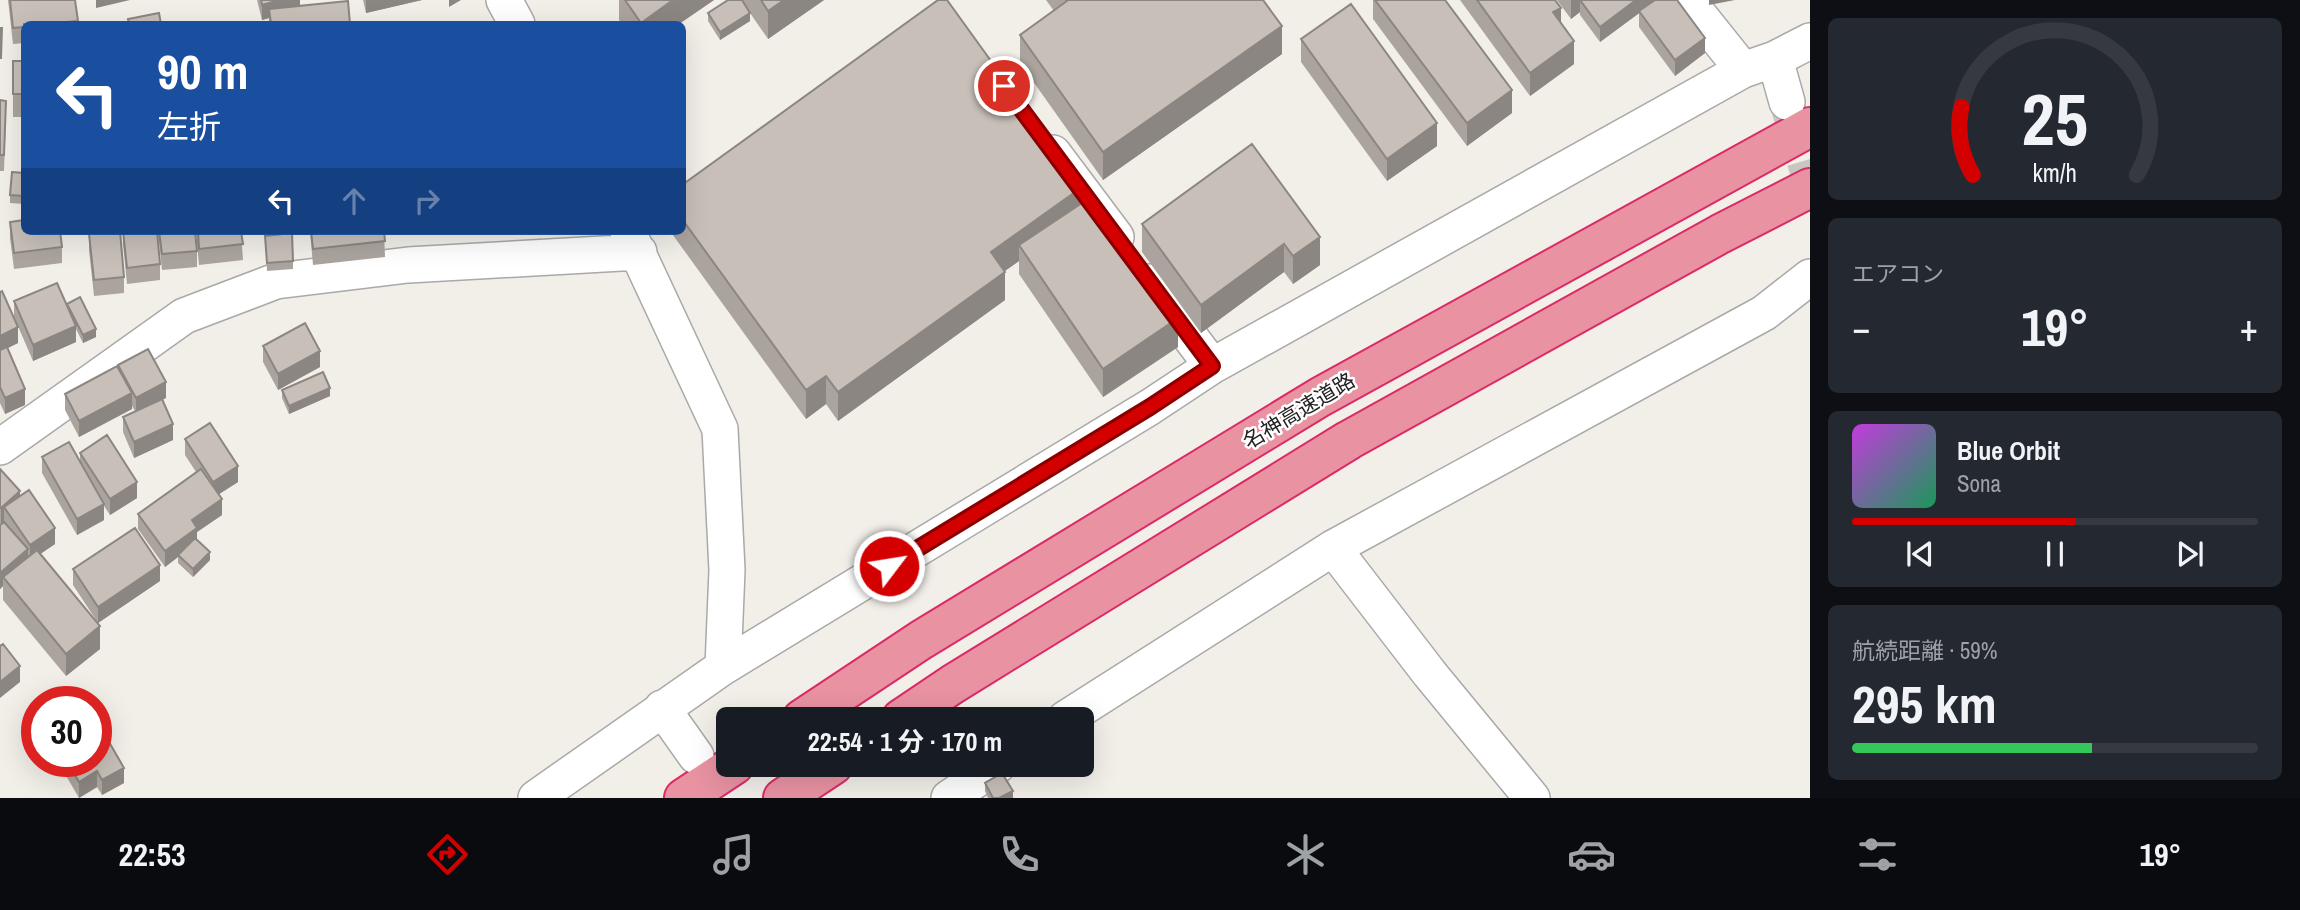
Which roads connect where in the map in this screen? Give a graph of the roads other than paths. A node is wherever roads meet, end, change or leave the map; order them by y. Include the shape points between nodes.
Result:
1 (504, 0) edge
2 (1687, 0) edge
3 (515, 21) edge
4 (1810, 41) edge
5 (1759, 65) junction
6 (1799, 115) edge
7 (1039, 133) edge
8 (1810, 188) edge
9 (633, 242) edge
10 (1810, 277) edge
11 (1212, 366) junction
12 (0, 447) edge
13 (1333, 548) junction
14 (723, 667) junction
15 (820, 707) edge
16 (919, 707) edge
17 (1084, 707) edge
18 (662, 708) junction
19 (696, 756) dead end
20 (716, 777) edge
21 (814, 777) edge
22 (980, 777) edge
23 (536, 798) edge
24 (684, 798) edge
25 (783, 798) edge
26 (949, 798) edge
27 (1532, 798) edge

1 - 3 street
2 - 5 street
4 - 5 street
5 - 6 street
5 - 11 street
6 - 15 highway, 名神高速道路 via 1320,397 921,640
7 - 11 street
8 - 16 highway via 1349,440
9 - 12 street via 276,281 184,316
9 - 14 street via 720,429 727,570
10 - 13 street via 1764,313
11 - 14 street
13 - 17 street
13 - 27 street
14 - 18 street
18 - 19 street
18 - 23 street
20 - 24 highway
21 - 25 highway
22 - 26 street

